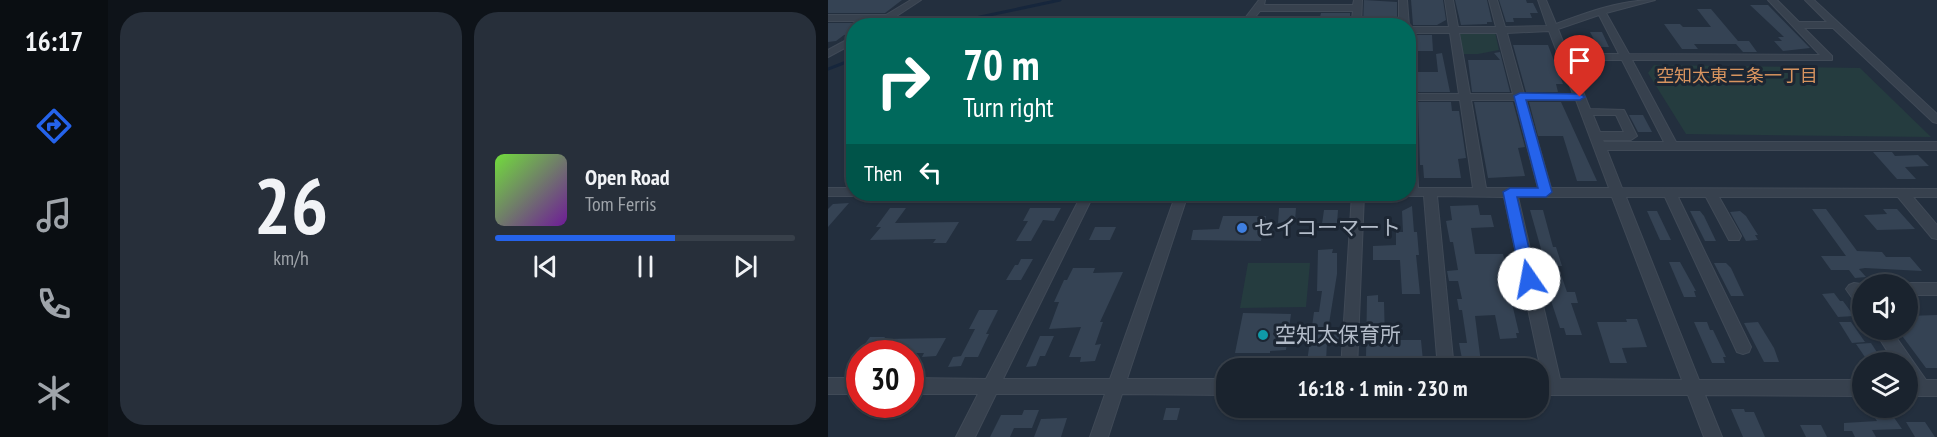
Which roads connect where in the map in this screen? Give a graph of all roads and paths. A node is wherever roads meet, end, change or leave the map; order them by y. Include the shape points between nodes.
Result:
1 (917, 0) edge
2 (1263, 0) edge
3 (1403, 0) edge
4 (1449, 0) edge
5 (1493, 0) edge
6 (1542, 0) edge
7 (1652, 0) edge
8 (1772, 0) edge
9 (1809, 0) edge
10 (1628, 2) edge
11 (1357, 4) edge
12 (1256, 8) junction
13 (1601, 11) junction
14 (828, 18) edge
15 (889, 18) joint
16 (1249, 18) edge
17 (1404, 18) edge
18 (1797, 25) junction
19 (1836, 25) junction
20 (1553, 28) junction
21 (1416, 30) edge
22 (1454, 30) junction
23 (1501, 30) junction
24 (833, 48) edge
25 (828, 54) edge
26 (1564, 57) junction
27 (1624, 57) junction
28 (1416, 96) edge
29 (1464, 96) junction
30 (1520, 96) junction
31 (1580, 97) junction
32 (1586, 112) junction
33 (1937, 120) edge
34 (1598, 141) junction
35 (1672, 146) junction
36 (1937, 146) edge
37 (828, 192) edge
38 (846, 192) edge
39 (1416, 192) edge
40 (1430, 192) junction
41 (1480, 192) junction
42 (1510, 192) junction
43 (1546, 192) junction
44 (1616, 193) junction
45 (1670, 193) junction
46 (1710, 193) junction
47 (1902, 193) junction
48 (1937, 193) edge
49 (1084, 201) edge
50 (1180, 201) edge
51 (1358, 201) edge
52 (1937, 234) edge
53 (1734, 236) dead end
54 (1918, 289) edge
55 (1937, 289) edge
56 (1743, 347) dead end
57 (1350, 358) edge
58 (1445, 358) edge
59 (1541, 358) edge
60 (828, 386) edge
61 (846, 386) edge
62 (924, 386) edge
63 (991, 386) junction
64 (1116, 386) junction
65 (1216, 387) edge
66 (1549, 387) edge
67 (1693, 387) junction
68 (1852, 388) edge
69 (965, 437) edge
70 (1099, 437) edge
71 (1713, 437) edge

1 - 15 street
2 - 12 street
3 - 17 street
4 - 22 street
5 - 23 street
6 - 20 street
7 - 10 street
8 - 18 street
9 - 19 street
10 - 13 street
11 - 12 street
12 - 16 street
13 - 20 street
13 - 27 street
14 - 15 street
18 - 19 street
18 - 27 street via 1828,58
19 - 33 street
20 - 23 street
20 - 26 street
21 - 22 street
22 - 23 street
22 - 29 street
23 - 30 street
24 - 25 street
26 - 27 street
26 - 31 street
27 - 35 street
28 - 29 street
29 - 30 street
29 - 41 street
30 - 31 street
30 - 43 street
31 - 32 street
32 - 34 street
32 - 34 street via 1620,112 1631,136
34 - 35 street
34 - 44 street
35 - 36 street
37 - 38 street
39 - 40 street
40 - 41 street
40 - 58 street
41 - 42 street
42 - 43 street
42 - 59 street
43 - 44 street
44 - 45 street
44 - 67 street
45 - 46 street
45 - 56 street
46 - 47 street
46 - 53 street
47 - 48 street
47 - 52 street
49 - 63 street
50 - 64 street
51 - 57 street
54 - 55 street
60 - 61 street
62 - 63 street
63 - 64 street
63 - 69 street
64 - 65 street
64 - 70 street
66 - 67 street
67 - 68 street
67 - 71 street

